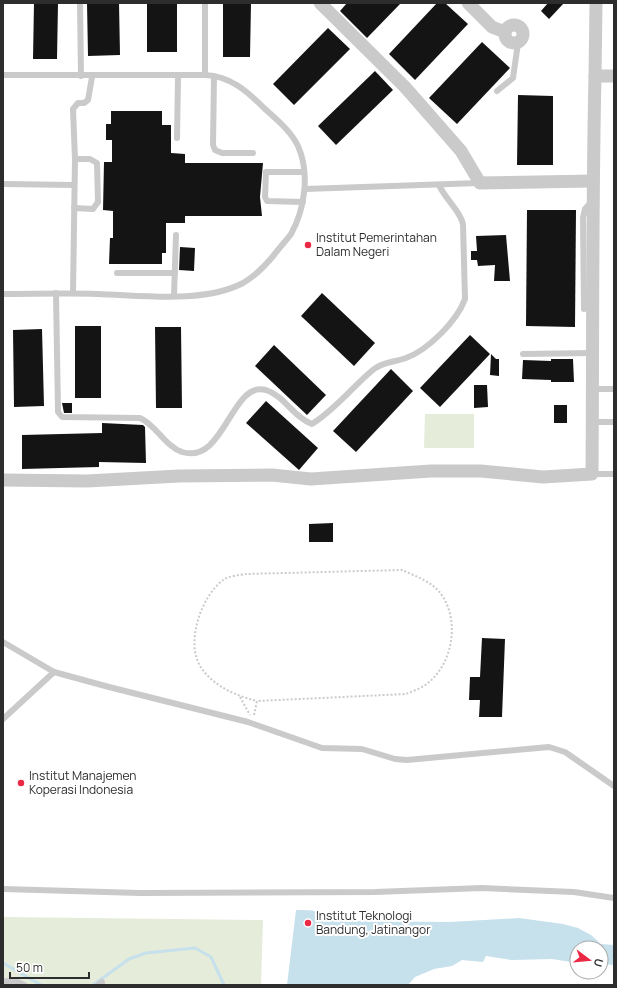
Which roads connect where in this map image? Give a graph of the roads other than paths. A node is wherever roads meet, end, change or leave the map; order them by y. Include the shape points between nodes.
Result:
1 (80, 3) edge
2 (205, 3) edge
3 (320, 3) edge
4 (468, 3) edge
5 (596, 3) edge
6 (518, 43) joint
7 (205, 75) junction
8 (3, 76) edge
9 (81, 76) junction
10 (178, 76) junction
11 (214, 76) junction
12 (595, 76) junction
13 (614, 76) edge
14 (92, 77) junction
15 (497, 91) dead end
16 (177, 138) dead end
17 (253, 153) dead end
18 (75, 159) junction
19 (304, 172) junction
20 (593, 180) junction
21 (480, 183) junction
22 (3, 184) edge
23 (439, 184) junction
24 (74, 185) junction
25 (305, 189) junction
26 (303, 202) junction
27 (592, 202) junction
28 (74, 208) junction
29 (176, 235) dead end
30 (117, 272) dead end
31 (175, 273) junction
32 (56, 293) junction
33 (73, 293) junction
34 (3, 294) edge
35 (174, 296) junction
36 (584, 308) dead end
37 (593, 353) junction
38 (523, 354) dead end
39 (594, 388) junction
40 (614, 389) edge
41 (592, 422) junction
42 (614, 422) edge
43 (592, 474) junction
44 (614, 474) edge
45 (3, 480) edge
46 (3, 642) edge
47 (54, 672) junction
48 (3, 719) edge
49 (614, 786) edge
50 (3, 889) edge
51 (614, 898) edge
52 (3, 984) edge
53 (24, 985) edge

1 - 9 lane
2 - 7 lane
3 - 21 street via 410,93 461,151
4 - 6 street via 492,27 505,32 510,43
5 - 12 street
6 - 15 lane via 513,78
7 - 10 lane
7 - 11 lane
8 - 9 lane
9 - 14 lane
10 - 14 lane
10 - 16 lane
11 - 17 lane via 215,150 222,153
11 - 19 lane via 238,85 288,132 298,147
12 - 13 street
12 - 20 street
14 - 18 lane via 88,100 73,109
18 - 24 lane
18 - 28 lane via 90,159 97,163 98,202 93,209
19 - 25 lane
19 - 26 lane via 266,172 265,197 267,201
20 - 21 street
20 - 27 street
21 - 23 lane
22 - 24 lane
23 - 25 lane
23 - 32 lane via 463,224 465,299 462,308 434,340 414,355 375,368 312,424 305,421 280,397 265,390 255,390 242,400 211,446 192,453 182,452 176,448 140,418 62,417 58,412
24 - 28 lane
25 - 26 lane
26 - 35 lane via 291,234 264,267 243,283 219,292
27 - 36 lane via 585,209 583,218
27 - 37 street
28 - 33 lane
29 - 31 lane
30 - 31 lane
31 - 35 lane
32 - 33 lane
32 - 34 lane
33 - 35 lane
37 - 38 lane
37 - 39 street
39 - 40 lane
39 - 41 street
41 - 42 lane
41 - 43 street
43 - 44 lane
43 - 45 street via 543,477 481,471 432,471 311,479 195,476 87,481
46 - 47 lane
47 - 48 lane
47 - 49 lane via 248,722 322,748 362,749 407,760 558,748
50 - 51 lane via 140,893 375,892 482,888 574,892
52 - 53 lane via 6,981

